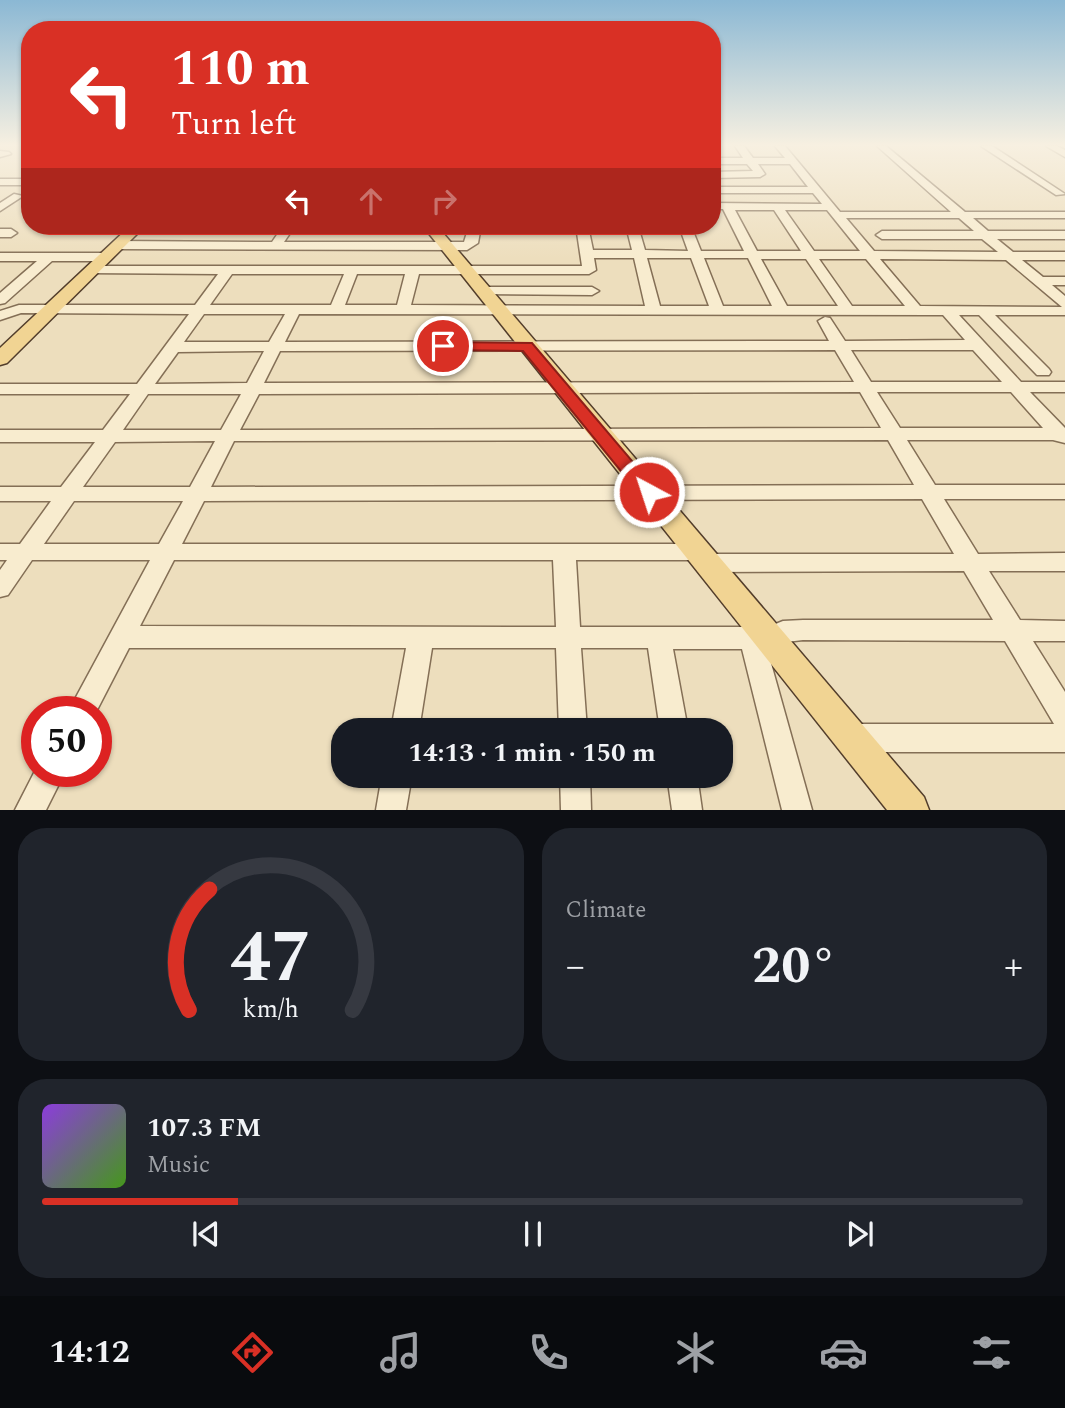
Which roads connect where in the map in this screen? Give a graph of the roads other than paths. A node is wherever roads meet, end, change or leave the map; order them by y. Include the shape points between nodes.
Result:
1 (812, 184) edge
2 (924, 184) edge
3 (1046, 184) edge
4 (721, 190) edge
5 (817, 190) junction
6 (1060, 193) dead end
7 (18, 196) dead end
8 (721, 206) edge
9 (727, 206) junction
10 (777, 206) junction
11 (0, 208) edge
12 (834, 211) junction
13 (960, 215) junction
14 (1065, 215) edge
15 (984, 234) junction
16 (1065, 234) edge
17 (129, 235) edge
18 (283, 235) edge
19 (438, 235) edge
20 (473, 235) edge
21 (584, 235) edge
22 (634, 235) edge
23 (689, 235) edge
24 (882, 235) dead end
25 (276, 245) junction
26 (112, 251) junction
27 (587, 254) junction
28 (696, 254) junction
29 (809, 254) junction
30 (640, 255) junction
31 (752, 255) junction
32 (870, 255) junction
33 (1008, 256) junction
34 (1065, 256) edge
35 (0, 257) edge
36 (49, 257) junction
37 (92, 270) junction
38 (228, 270) junction
39 (352, 270) junction
40 (413, 270) junction
41 (466, 270) junction
42 (589, 270) junction
43 (1039, 281) junction
44 (1065, 281) edge
45 (592, 291) junction
46 (0, 300) edge
47 (490, 301) junction
48 (1065, 303) edge
49 (0, 309) edge
50 (22, 309) junction
51 (48, 310) junction
52 (199, 310) junction
53 (294, 310) junction
54 (336, 310) junction
55 (403, 310) junction
56 (595, 311) junction
57 (654, 311) junction
58 (718, 311) junction
59 (782, 311) junction
60 (848, 311) junction
61 (916, 311) junction
62 (947, 311) junction
63 (983, 311) junction
64 (1065, 311) edge
65 (0, 316) edge
66 (825, 321) dead end
67 (841, 345) junction
68 (978, 345) junction
69 (527, 346) junction
70 (172, 347) junction
71 (275, 347) junction
72 (0, 359) edge
73 (1044, 372) dead end
74 (561, 387) junction
75 (865, 387) junction
76 (1016, 387) junction
77 (1065, 387) edge
78 (142, 388) junction
79 (253, 388) junction
80 (0, 389) edge
81 (893, 434) junction
82 (228, 435) junction
83 (601, 435) junction
84 (0, 436) edge
85 (109, 436) junction
86 (1063, 436) edge
87 (198, 492) junction
88 (649, 492) junction
89 (1065, 492) edge
90 (930, 493) junction
91 (0, 494) edge
92 (67, 494) junction
93 (0, 552) edge
94 (25, 552) junction
95 (167, 552) junction
96 (564, 552) junction
97 (703, 557) junction
98 (971, 561) junction
99 (1065, 562) edge
100 (0, 588) edge
101 (1013, 630) junction
102 (1065, 631) edge
103 (122, 637) junction
104 (421, 637) junction
105 (568, 638) junction
106 (659, 638) junction
107 (761, 638) junction
108 (91, 696) edge
109 (1065, 717) edge
110 (407, 718) edge
111 (572, 718) edge
112 (672, 718) edge
113 (852, 738) junction
114 (1065, 738) edge
115 (42, 787) edge
116 (395, 788) edge
117 (575, 788) edge
118 (683, 788) edge
119 (30, 810) edge
120 (391, 810) edge
121 (576, 810) edge
122 (687, 810) edge
123 (797, 810) edge
124 (911, 810) edge

1 - 5 street
2 - 13 street
3 - 6 street
4 - 5 street
5 - 12 street
7 - 11 street
8 - 9 street
9 - 10 street
9 - 31 street
10 - 12 street
10 - 29 street
12 - 13 street
12 - 32 street
13 - 14 street
13 - 15 street
15 - 16 street
15 - 24 street
15 - 33 street
17 - 26 main road
18 - 25 street
19 - 20 street via 471,245
19 - 25 street
19 - 41 main road
21 - 27 street
22 - 30 street
23 - 28 street
25 - 26 street
26 - 36 street
26 - 37 main road
27 - 30 street
27 - 42 street
28 - 30 street
28 - 31 street
28 - 58 street
29 - 31 street
29 - 32 street
29 - 60 street
30 - 57 street
31 - 59 street
32 - 33 street
32 - 61 street
33 - 34 street
33 - 43 street
35 - 36 street
36 - 46 street
37 - 38 street
37 - 51 main road
38 - 39 street
38 - 52 street
39 - 40 street
39 - 54 street
40 - 41 street
40 - 55 street
41 - 42 street
41 - 47 main road
42 - 45 street
43 - 44 street
43 - 48 street
45 - 47 street
45 - 56 street
47 - 55 street
47 - 56 street
47 - 69 main road
49 - 50 street
50 - 51 street
50 - 65 street
51 - 52 street
51 - 72 main road
52 - 53 street
52 - 70 street
53 - 54 street
53 - 71 street
54 - 55 street
56 - 57 street
57 - 58 street
58 - 59 street
59 - 60 street
60 - 61 street
61 - 62 street
62 - 63 street
62 - 68 street
63 - 64 street
63 - 73 street
66 - 67 street
67 - 68 street
67 - 69 street
67 - 75 street
68 - 76 street
69 - 71 street
69 - 74 main road
70 - 71 street
70 - 78 street
71 - 79 street
74 - 75 street
74 - 79 street
74 - 83 main road
75 - 76 street
75 - 81 street
76 - 77 street
76 - 86 street
78 - 79 street
78 - 80 street
78 - 85 street
79 - 82 street
81 - 83 street
81 - 86 street
81 - 90 street
82 - 83 street
82 - 85 street
82 - 87 street
83 - 88 main road
84 - 85 street
85 - 92 street
87 - 88 street
87 - 92 street
87 - 95 street
88 - 90 street
88 - 97 main road
89 - 90 street
90 - 98 street
91 - 92 street
92 - 94 street
93 - 94 street
94 - 95 street
94 - 100 street
95 - 96 street
95 - 103 street
96 - 97 street
96 - 105 street
97 - 98 street
97 - 107 main road
98 - 99 street
98 - 101 street
101 - 102 street
101 - 107 street via 803,630
101 - 109 street
103 - 104 street
103 - 108 street
104 - 105 street
104 - 110 street
105 - 106 street
105 - 111 street
106 - 107 street
106 - 112 street
107 - 113 main road
107 - 123 street
113 - 114 street
113 - 124 main road
115 - 119 street
116 - 120 street
117 - 121 street
118 - 122 street

